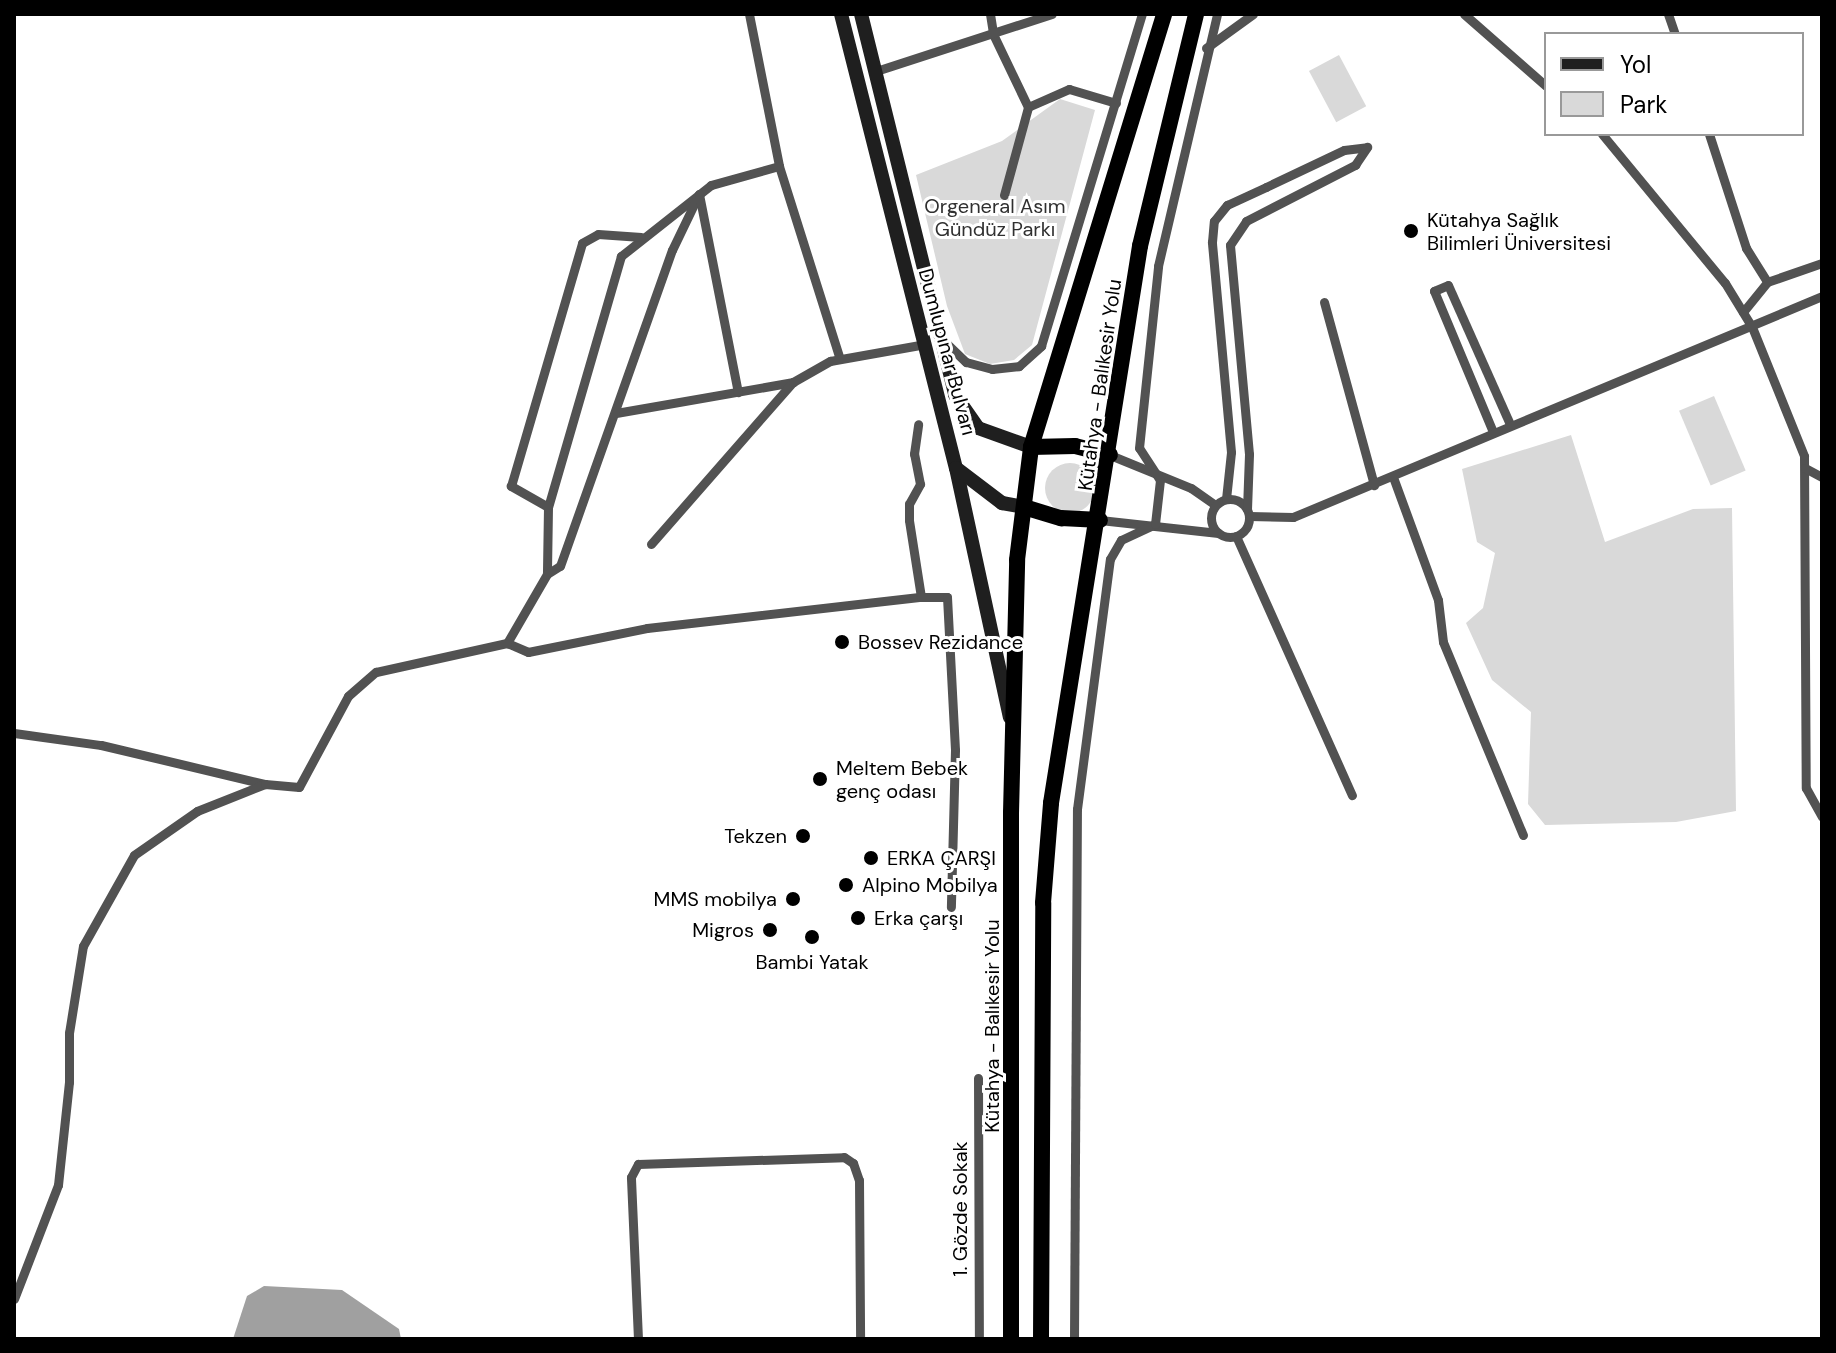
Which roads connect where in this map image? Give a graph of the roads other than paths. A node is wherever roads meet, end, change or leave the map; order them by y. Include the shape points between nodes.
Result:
1 (749, 14) edge
2 (841, 14) edge
3 (861, 14) edge
4 (990, 14) edge
5 (1052, 14) edge
6 (1142, 14) edge
7 (1164, 14) edge
8 (1196, 14) edge
9 (1217, 14) edge
10 (1253, 14) edge
11 (1464, 14) edge
12 (993, 34) junction
13 (1206, 48) junction
14 (873, 72) junction
15 (1544, 84) edge
16 (1116, 103) junction
17 (1028, 107) junction
18 (1604, 136) edge
19 (1710, 136) edge
20 (779, 166) junction
21 (699, 194) junction
22 (1004, 195) dead end
23 (641, 237) junction
24 (1822, 263) edge
25 (1767, 282) junction
26 (1822, 296) edge
27 (1324, 302) dead end
28 (1743, 312) junction
29 (1752, 327) junction
30 (940, 338) junction
31 (925, 344) junction
32 (840, 359) junction
33 (793, 382) junction
34 (738, 392) junction
35 (616, 413) junction
36 (918, 424) dead end
37 (1510, 424) junction
38 (1493, 432) junction
39 (1031, 447) junction
40 (1139, 448) junction
41 (1118, 459) junction
42 (956, 468) junction
43 (1805, 468) junction
44 (1393, 477) junction
45 (1822, 477) edge
46 (1160, 480) junction
47 (1374, 485) junction
48 (1226, 499) junction
49 (1215, 505) junction
50 (548, 507) junction
51 (1024, 507) junction
52 (1248, 513) junction
53 (1100, 520) junction
54 (1155, 524) junction
55 (1218, 533) junction
56 (1236, 536) junction
57 (651, 544) dead end
58 (547, 574) junction
59 (921, 597) junction
60 (507, 643) junction
61 (1012, 729) junction
62 (14, 733) edge
63 (265, 784) junction
64 (1352, 795) dead end
65 (1822, 817) edge
66 (1523, 835) dead end
67 (951, 907) dead end
68 (978, 1078) dead end
69 (14, 1299) edge
70 (638, 1339) edge
71 (860, 1339) edge
72 (979, 1339) edge
73 (1011, 1339) edge
74 (1041, 1339) edge
75 (1074, 1339) edge

1 - 20 street
2 - 31 main road, Dumlupınar Bulvarı
3 - 14 main road, Dumlupınar Bulvarı
4 - 12 street
5 - 12 street
6 - 16 street
7 - 39 highway, Kütahya - Balıkesir Yolu
8 - 41 highway, Kütahya - Balıkesir Yolu via 1140,246
9 - 13 street
10 - 13 street
11 - 15 street
12 - 14 street
12 - 17 street
13 - 40 street via 1158,266
14 - 30 main road, Dumlupınar Bulvarı
16 - 17 street via 1069,89
16 - 30 street via 1036,354 1019,366 979,368
17 - 22 street
18 - 28 street via 1716,271
19 - 25 street via 1746,248
20 - 21 street via 711,185
20 - 32 street
21 - 23 street
21 - 34 street
21 - 35 street via 672,250
23 - 50 street via 621,256
23 - 50 street via 598,234 582,243 511,486
24 - 25 street
25 - 28 street
26 - 29 street
27 - 47 street
28 - 29 street
29 - 37 street
29 - 43 street
30 - 39 main road, Dumlupınar Bulvarı via 955,395 968,420 989,434
31 - 32 street
31 - 42 main road, Dumlupınar Bulvarı
32 - 33 street
33 - 34 street
33 - 57 street
34 - 35 street
35 - 58 street via 560,566
36 - 59 street via 914,454 920,484 909,504 909,520
37 - 38 street
37 - 38 street via 1448,285 1434,291
38 - 44 street
39 - 41 highway via 1075,446
39 - 51 highway, Kütahya - Balıkesir Yolu
40 - 41 street
40 - 46 street
41 - 46 street
41 - 53 highway, Kütahya - Balıkesir Yolu
42 - 51 main road, Dumlupınar Bulvarı via 1002,503
42 - 61 main road, Dumlupınar Bulvarı
43 - 45 street
43 - 65 street via 1806,788
44 - 47 street
44 - 66 street via 1438,600 1443,642
46 - 49 street via 1191,488
46 - 54 street
47 - 52 street via 1293,517
48 - 49 street
48 - 52 street via 1238,500
48 - 52 street via 1231,452 1214,221 1227,205 1344,150 1367,147 1355,165 1246,221 1230,245 1249,454
49 - 55 street via 1211,523
50 - 58 street
51 - 53 highway via 1061,518
51 - 61 highway, Kütahya - Balıkesir Yolu via 1017,560
52 - 56 street via 1246,528
53 - 54 street
53 - 74 highway, Kütahya - Balıkesir Yolu via 1054,788 1043,903
54 - 55 street
54 - 75 street via 1121,540 1110,559 1077,809
55 - 56 street
56 - 64 street
58 - 60 street
59 - 60 street via 647,628 528,652
59 - 67 street via 947,597 955,750
60 - 63 street via 376,672 348,696 299,787
61 - 73 highway, Kütahya - Balıkesir Yolu
62 - 63 street via 101,745
63 - 69 street via 197,811 134,855 83,946 69,1033 58,1185
68 - 72 street, 1. Gözde Sokak
70 - 71 street via 631,1177 638,1164 844,1157 853,1163 859,1180

